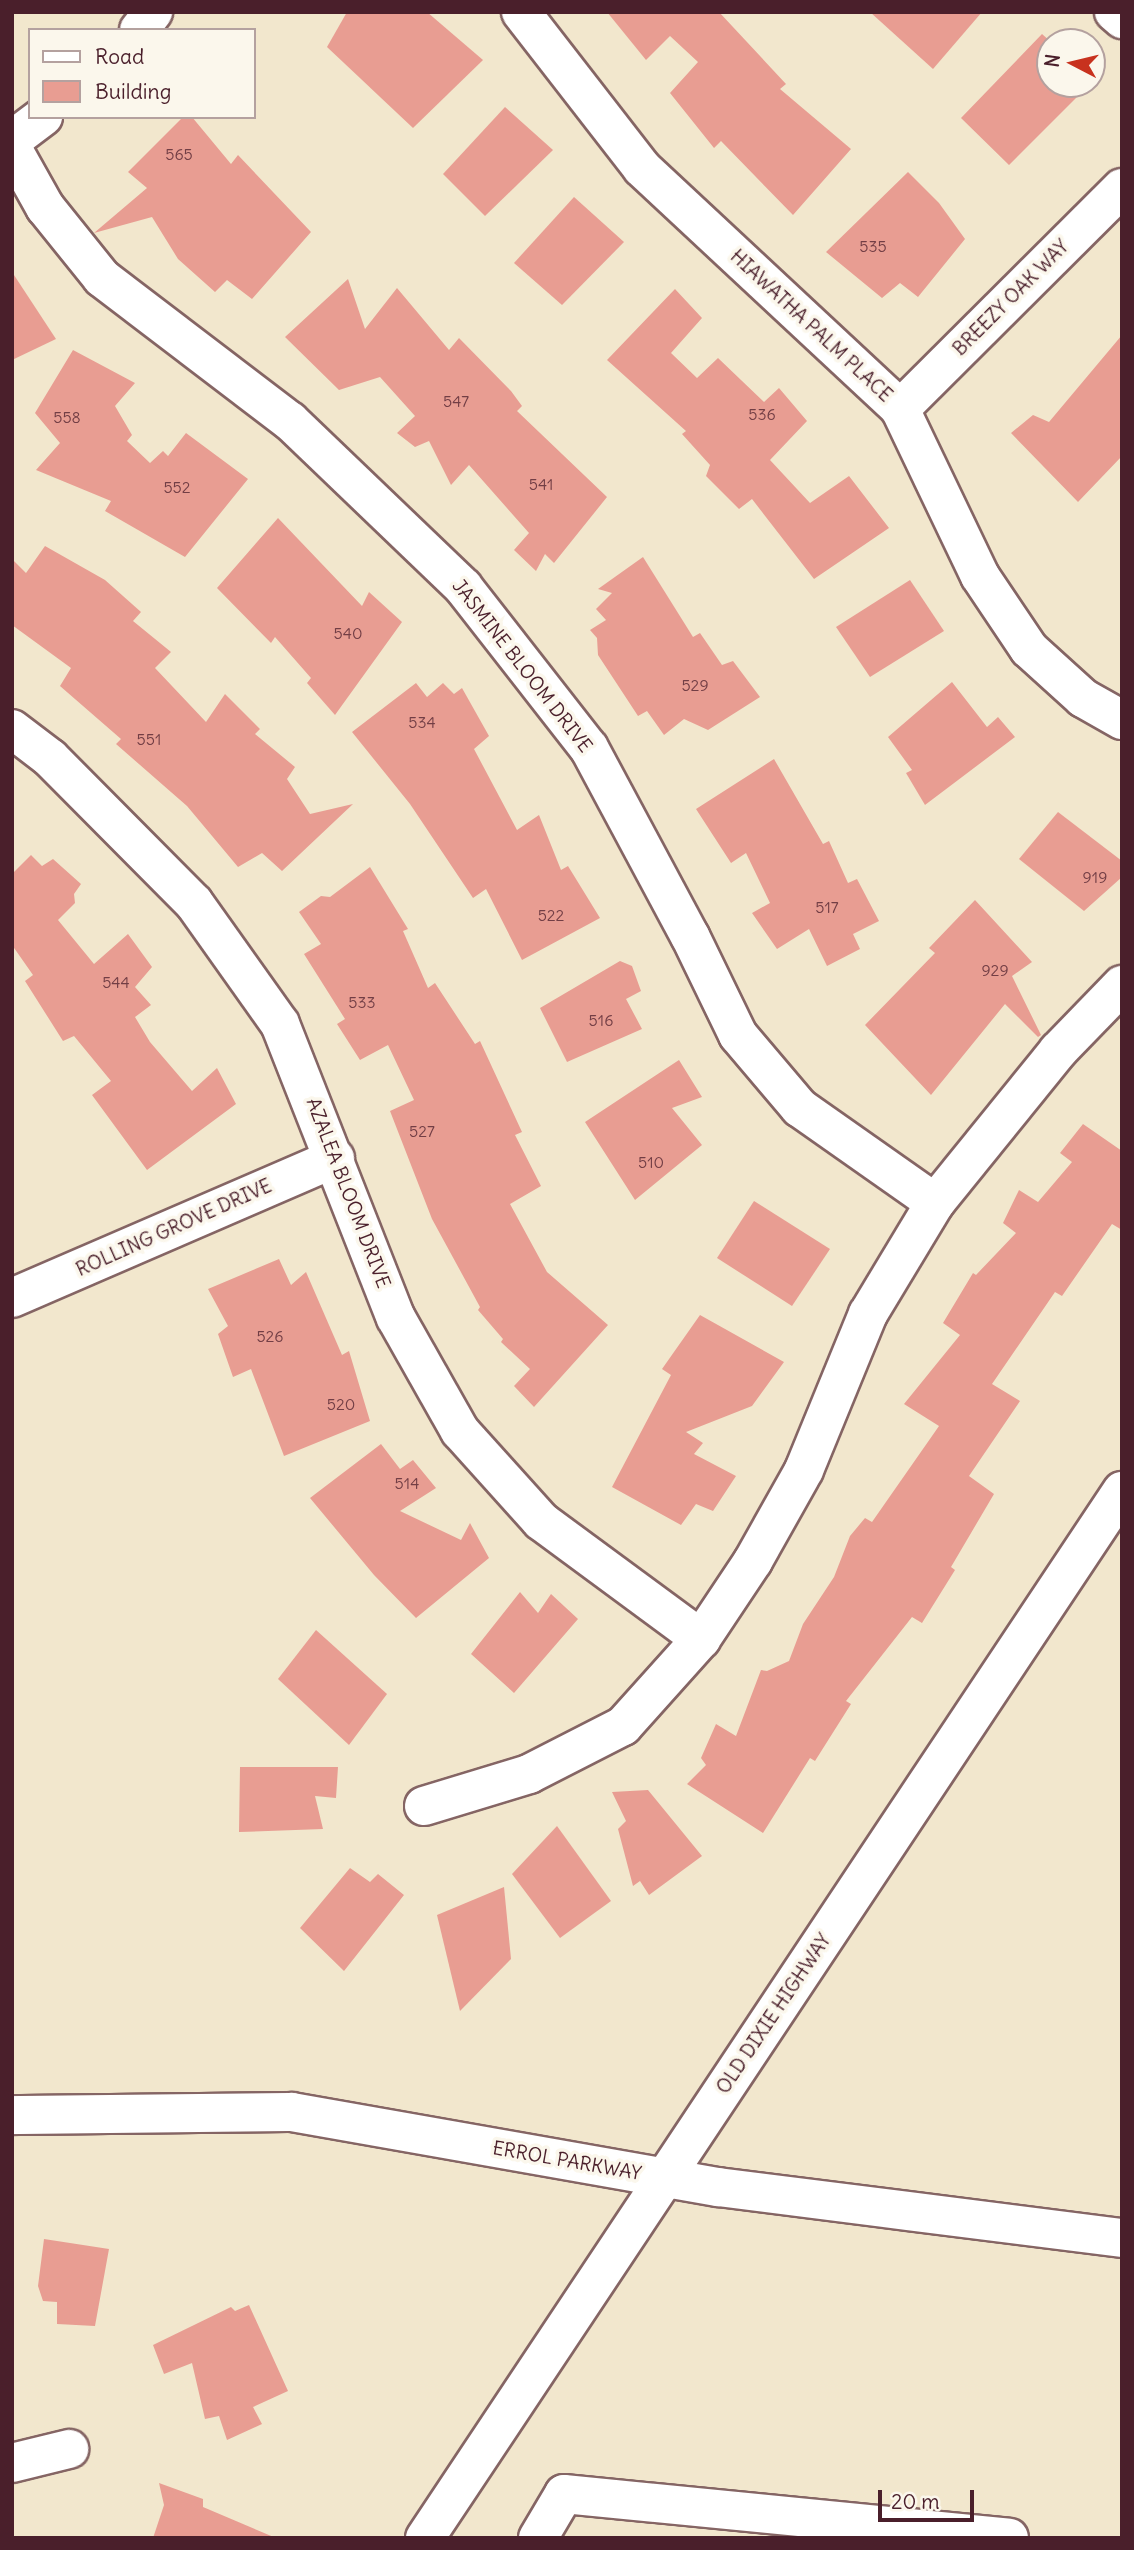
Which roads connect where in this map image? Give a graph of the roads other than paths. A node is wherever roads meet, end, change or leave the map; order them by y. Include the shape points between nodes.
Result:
1 (153, 12) edge
2 (521, 12) edge
3 (1114, 12) edge
4 (1122, 19) edge
5 (141, 28) edge
6 (40, 119) edge
7 (12, 140) edge
8 (12, 148) edge
9 (1122, 188) edge
10 (900, 409) junction
11 (1122, 720) edge
12 (12, 729) edge
13 (1122, 985) edge
14 (335, 1158) junction
15 (935, 1203) junction
16 (12, 1298) edge
17 (1116, 1511) edge
18 (701, 1639) junction
19 (424, 1806) dead end
20 (12, 2115) edge
21 (664, 2178) junction
22 (1122, 2238) edge
23 (69, 2449) dead end
24 (12, 2463) edge
25 (425, 2538) edge
26 (538, 2538) edge
27 (1009, 2538) edge

1 - 5 street
2 - 10 street, HIAWATHA PALM PLACE via 642,168
3 - 4 street
6 - 7 street
8 - 15 street, JASMINE BLOOM DRIVE via 45,208 102,278 290,421 463,587 589,748 691,936 738,1035 800,1108
9 - 10 street, BREEZY OAK WAY
10 - 11 street, HIAWATHA PALM PLACE via 981,576 1029,649 1083,698
12 - 14 street, AZALEA BLOOM DRIVE via 50,758 194,903 281,1024
13 - 15 street via 1058,1051
14 - 16 street, ROLLING GROVE DRIVE
14 - 18 street, AZALEA BLOOM DRIVE via 396,1318 460,1431 541,1521
15 - 18 street via 868,1314 804,1470
17 - 21 street, OLD DIXIE HIGHWAY
18 - 19 street via 623,1726 529,1774
20 - 21 street, ERROL PARKWAY via 292,2112
21 - 22 street, ERROL PARKWAY
21 - 25 street, OLD DIXIE HIGHWAY
23 - 24 street
26 - 27 street via 564,2494

